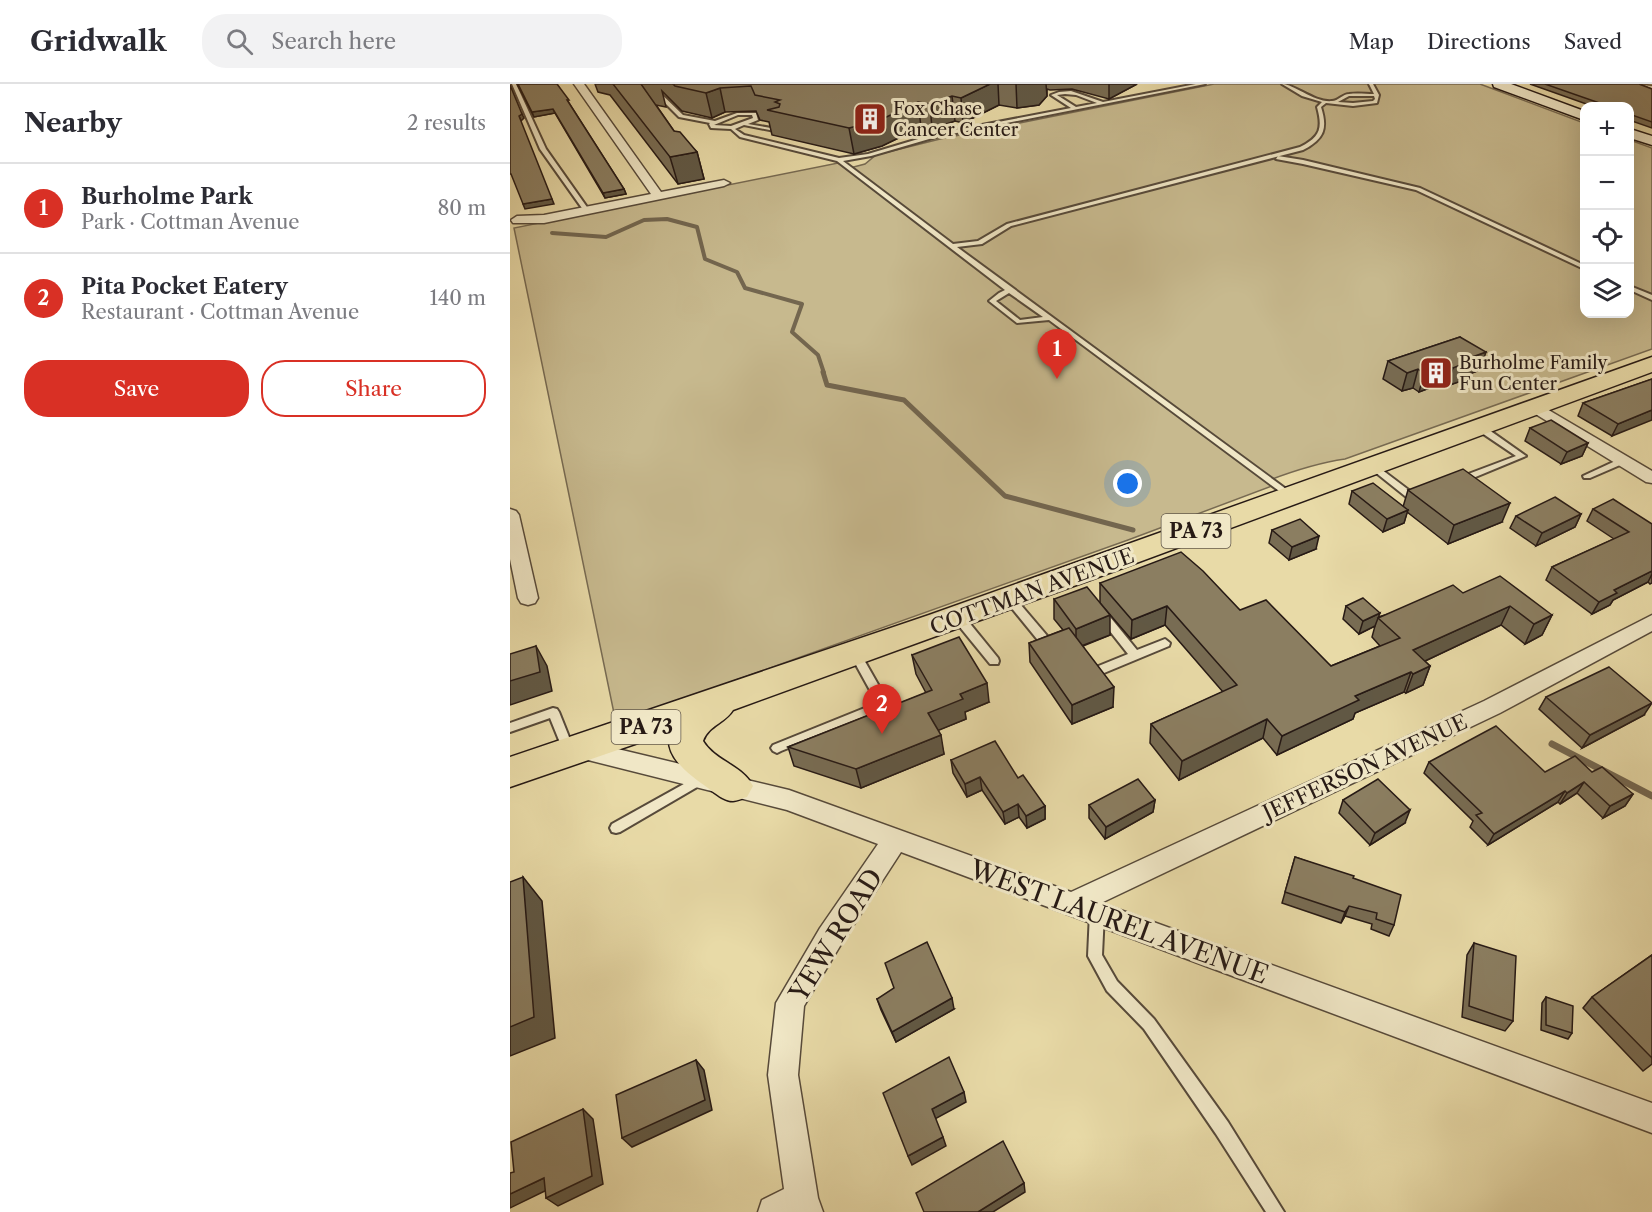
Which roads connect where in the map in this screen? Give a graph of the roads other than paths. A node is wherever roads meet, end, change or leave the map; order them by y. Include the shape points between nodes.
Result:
1 (514, 84) edge
2 (579, 84) edge
3 (648, 84) edge
4 (1156, 84) edge
5 (1203, 84) edge
6 (1284, 84) edge
7 (1371, 84) edge
8 (1498, 84) edge
9 (1638, 84) edge
10 (1190, 85) edge
11 (1652, 89) edge
12 (1170, 90) junction
13 (1046, 92) dead end
14 (1055, 94) junction
15 (1377, 95) junction
16 (1325, 102) junction
17 (1335, 102) junction
18 (1102, 104) junction
19 (1076, 109) junction
20 (1580, 115) edge
21 (715, 122) junction
22 (746, 124) junction
23 (732, 128) junction
24 (780, 130) edge
25 (1634, 135) edge
26 (1652, 141) edge
27 (1299, 152) junction
28 (869, 155) junction
29 (1269, 156) junction
30 (839, 160) junction
31 (1303, 162) junction
32 (856, 171) junction
33 (724, 183) dead end
34 (657, 195) junction
35 (586, 210) junction
36 (512, 220) edge
37 (980, 243) junction
38 (952, 246) junction
39 (969, 260) junction
40 (1580, 265) edge
41 (1634, 290) edge
42 (1010, 291) junction
43 (1652, 298) edge
44 (1050, 318) junction
45 (1652, 364) edge
46 (1536, 406) junction
47 (1479, 427) junction
48 (1624, 460) junction
49 (1373, 466) junction
50 (1587, 476) dead end
51 (1652, 478) edge
52 (1446, 485) edge
53 (1424, 494) edge
54 (1293, 497) junction
55 (510, 515) edge
56 (528, 598) dead end
57 (1010, 599) junction
58 (1095, 606) edge
59 (959, 618) junction
60 (1652, 622) edge
61 (1045, 640) edge
62 (1165, 643) dead end
63 (855, 654) junction
64 (1135, 655) junction
65 (994, 661) dead end
66 (1100, 670) edge
67 (739, 696) junction
68 (510, 728) edge
69 (777, 748) dead end
70 (574, 751) junction
71 (510, 772) edge
72 (717, 783) junction
73 (616, 828) dead end
74 (896, 840) junction
75 (1085, 908) junction
76 (1652, 1118) edge
77 (794, 1207) edge
78 (1276, 1212) edge

1 - 35 lane via 543,148
2 - 34 street
3 - 21 lane via 681,116
4 - 12 lane
5 - 10 lane
6 - 16 lane
7 - 15 lane
8 - 20 main road
9 - 11 street
10 - 12 lane
12 - 18 lane
13 - 14 lane
14 - 18 lane via 1083,96
14 - 19 lane
15 - 17 lane via 1348,95
15 - 17 lane via 1375,102 1364,105
16 - 17 lane
16 - 27 lane via 1319,107 1325,120 1322,133
18 - 19 lane
19 - 28 lane via 935,136
21 - 22 lane via 737,114 754,114 756,119
21 - 23 lane via 711,123 713,127
22 - 23 lane
22 - 24 lane
23 - 30 lane via 742,136
25 - 26 main road
27 - 29 lane
27 - 31 lane
28 - 30 lane
28 - 32 lane
29 - 31 lane
29 - 37 lane via 1009,225
30 - 32 lane
31 - 40 lane via 1418,189
32 - 38 lane
33 - 34 street
34 - 35 street
35 - 36 street via 544,219
37 - 38 lane
37 - 39 lane
38 - 39 lane
39 - 42 lane
41 - 43 lane
42 - 44 lane
42 - 44 lane via 992,302 1019,322
44 - 54 lane
45 - 46 main road, COTTMAN AVENUE / PA 73
46 - 47 main road, COTTMAN AVENUE / PA 73
46 - 48 street
47 - 49 main road, COTTMAN AVENUE / PA 73
47 - 52 lane via 1522,456
48 - 50 lane
48 - 51 street
49 - 53 lane via 1413,498
49 - 54 main road, COTTMAN AVENUE / PA 73
54 - 57 main road, COTTMAN AVENUE / PA 73 via 1164,550
55 - 56 street
57 - 59 main road, COTTMAN AVENUE / PA 73
57 - 61 lane
58 - 64 lane
59 - 63 main road, COTTMAN AVENUE / PA 73
59 - 65 lane
60 - 75 street, JEFFERSON AVENUE via 1492,707
62 - 64 lane
63 - 67 main road, COTTMAN AVENUE / PA 73
63 - 69 lane via 884,705
64 - 66 lane
67 - 70 main road, COTTMAN AVENUE / PA 73
67 - 72 main road via 700,716 687,731 685,744
68 - 70 lane via 552,712
70 - 71 main road, COTTMAN AVENUE / PA 73
70 - 72 street, WEST LAUREL AVENUE
72 - 73 lane
72 - 74 street, WEST LAUREL AVENUE via 789,800
74 - 75 street, WEST LAUREL AVENUE
74 - 77 street, YEW ROAD via 790,1003 783,1075
75 - 76 street, WEST LAUREL AVENUE
75 - 78 lane via 1095,956 1112,986 1149,1024

